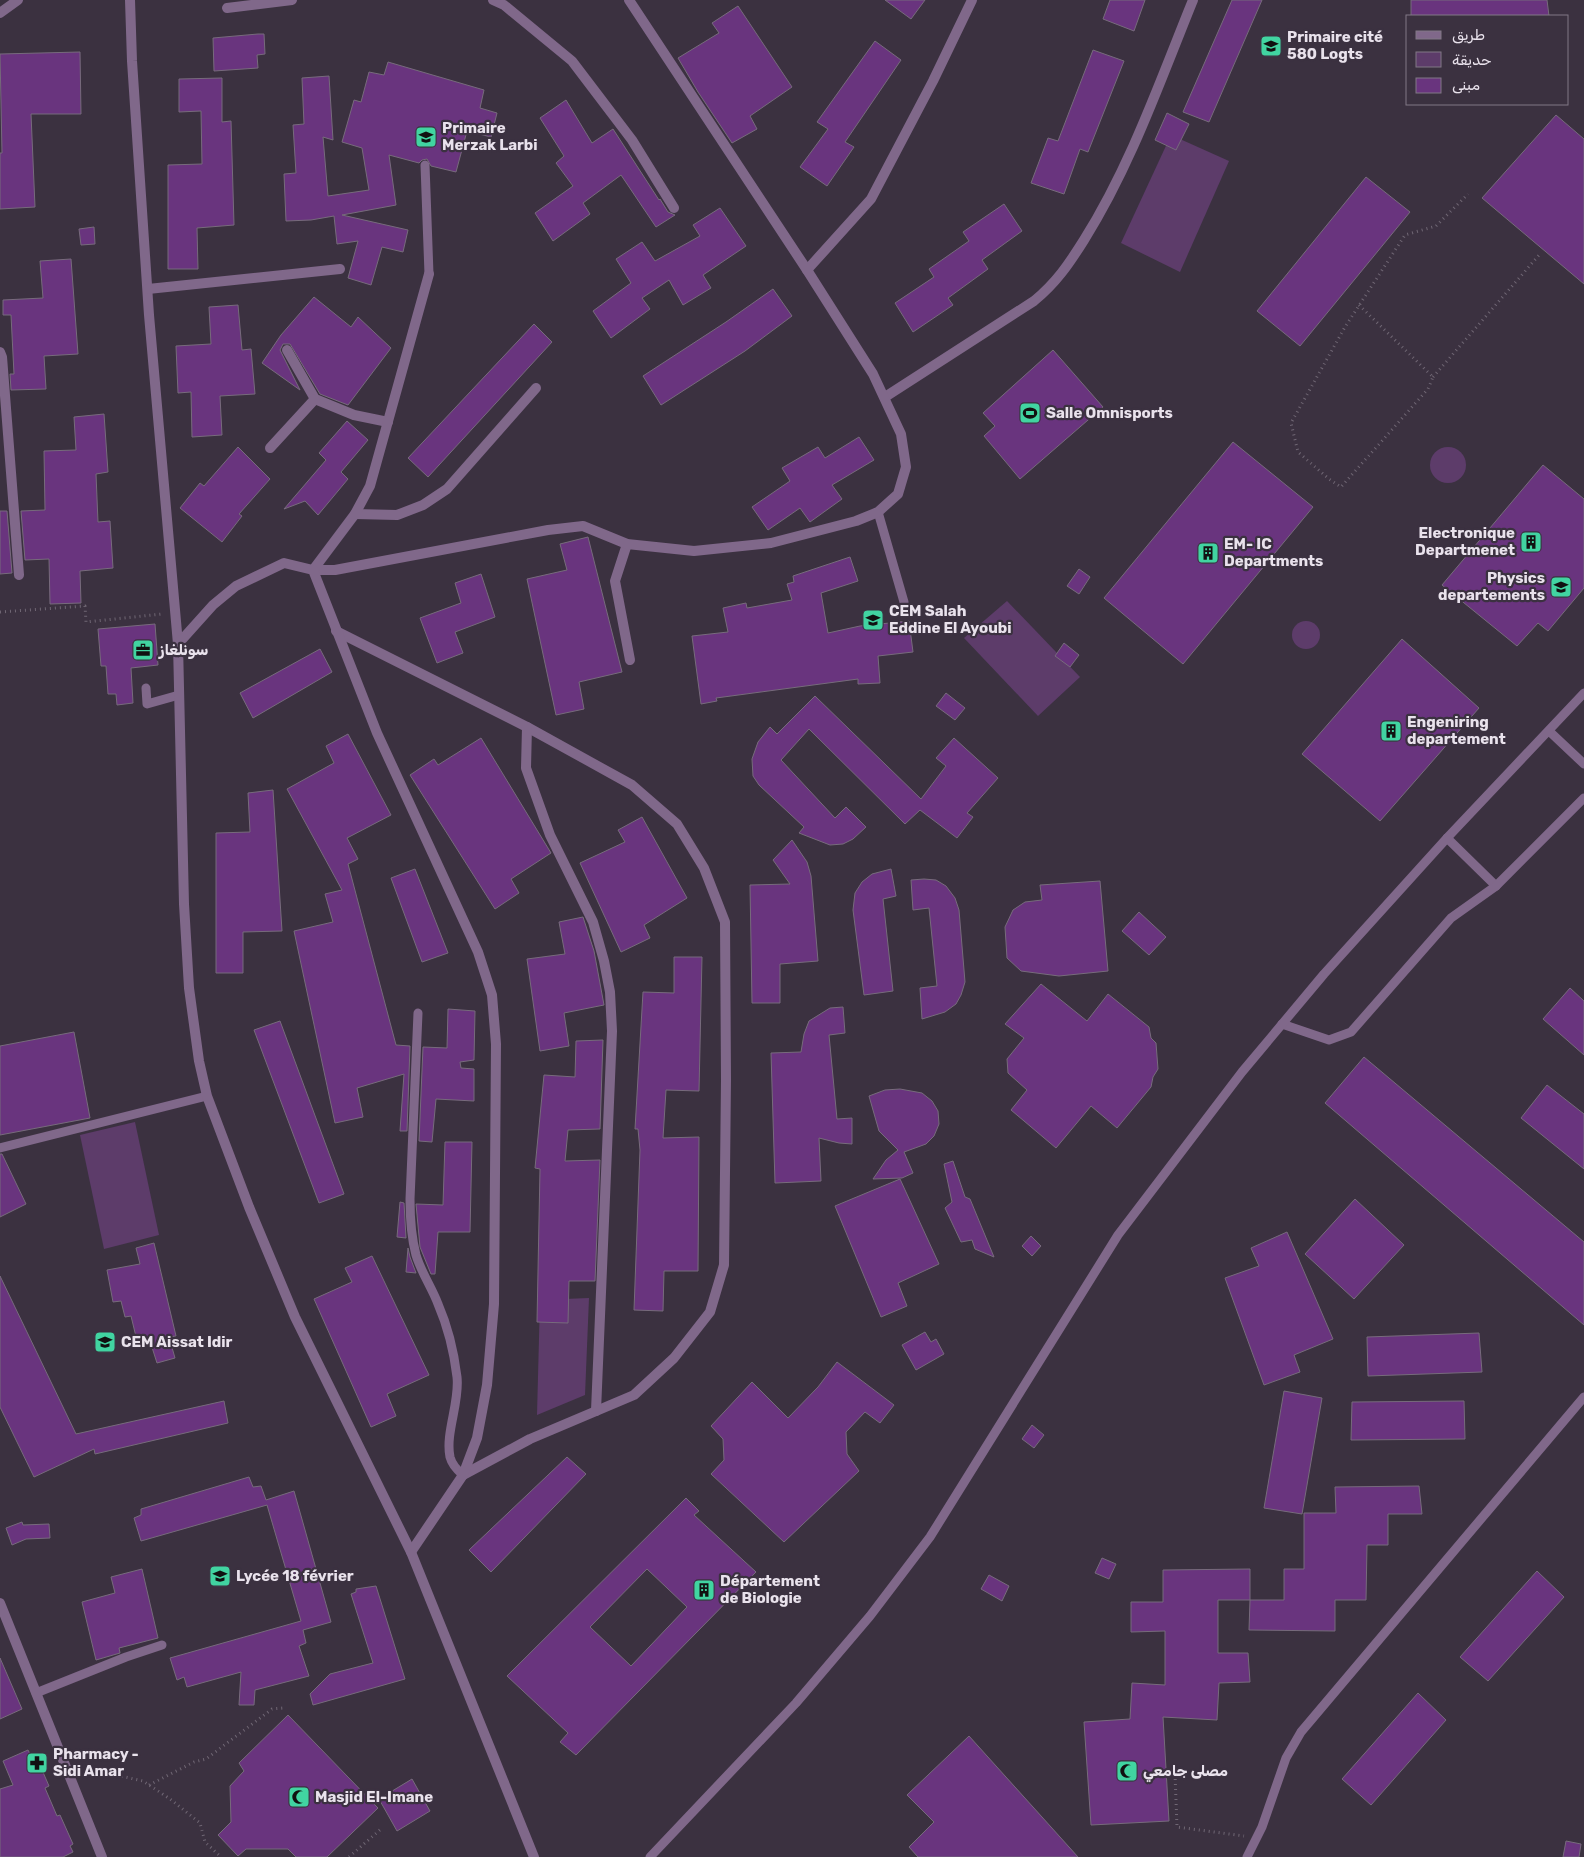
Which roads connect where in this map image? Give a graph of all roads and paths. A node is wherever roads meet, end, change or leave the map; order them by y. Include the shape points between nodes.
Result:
1 (18, 0) edge
2 (130, 0) edge
3 (292, 0) edge
4 (493, 0) edge
5 (628, 0) edge
6 (972, 0) edge
7 (1193, 0) edge
8 (227, 8) dead end
9 (0, 13) edge
10 (425, 164) dead end
11 (1468, 194) dead end
12 (674, 208) dead end
13 (1540, 254) dead end
14 (340, 269) dead end
15 (807, 270) junction
16 (429, 274) joint
17 (148, 289) junction
18 (1359, 305) junction
19 (287, 350) dead end
20 (0, 352) edge
21 (1433, 377) junction
22 (536, 388) dead end
23 (885, 397) junction
24 (315, 399) junction
25 (388, 422) junction
26 (270, 448) dead end
27 (878, 512) junction
28 (356, 514) junction
29 (626, 544) junction
30 (313, 570) junction
31 (19, 575) dead end
32 (904, 602) dead end
33 (0, 612) edge
34 (175, 613) junction
35 (336, 631) junction
36 (178, 644) junction
37 (630, 660) dead end
38 (146, 688) dead end
39 (1584, 693) edge
40 (179, 695) junction
41 (527, 727) junction
42 (1549, 731) junction
43 (1584, 764) edge
44 (1584, 798) edge
45 (1447, 838) junction
46 (1496, 886) junction
47 (418, 1013) dead end
48 (1282, 1024) junction
49 (207, 1096) junction
50 (0, 1148) edge
51 (1584, 1397) edge
52 (596, 1411) junction
53 (463, 1475) junction
54 (411, 1552) junction
55 (0, 1604) edge
56 (162, 1645) dead end
57 (36, 1693) junction
58 (283, 1708) dead end
59 (107, 1773) dead end
60 (1175, 1774) dead end
61 (149, 1785) junction
62 (382, 1829) dead end
63 (1257, 1837) junction
64 (102, 1857) edge
65 (221, 1857) edge
66 (349, 1857) edge
67 (534, 1857) edge
68 (650, 1857) edge
69 (1247, 1857) edge

1 - 9 street
2 - 17 street
3 - 8 street
4 - 12 street via 504,5 572,62 632,140
5 - 15 street
6 - 15 street via 871,200
7 - 23 street via 1126,165 1066,268 1034,301
10 - 16 lane
11 - 18 path via 1436,226 1405,235
13 - 21 path
14 - 17 street
15 - 23 street
16 - 25 street
17 - 34 street
18 - 21 path
18 - 21 path via 1291,423 1298,452 1341,487 1428,388
19 - 24 street
20 - 31 street
22 - 28 street via 447,489 423,505 397,515
23 - 27 street via 901,434 906,467 898,494
24 - 25 street via 354,415
24 - 26 street
25 - 28 street via 370,486
27 - 29 street via 856,521 771,543 694,551
27 - 32 lane
28 - 30 street
29 - 30 street via 583,526 336,570
29 - 37 street via 615,581
30 - 35 street
30 - 36 street via 284,563 236,586 213,605
33 - 34 path via 85,606 86,622
34 - 36 street
35 - 41 street
35 - 53 street via 377,732 478,952 492,995 496,1044 494,1304 487,1385 477,1438
36 - 40 street
38 - 40 lane via 147,704
39 - 42 lane
40 - 49 street via 189,988
41 - 52 street via 526,768 550,835 593,922 610,992 612,1031
41 - 52 street via 632,785 677,824 704,868 725,922 724,1266 710,1312 674,1358 634,1395
42 - 43 lane
42 - 45 lane
44 - 46 lane
45 - 46 lane
45 - 48 lane
46 - 48 lane via 1451,918 1351,1032 1329,1040
47 - 53 lane via 410,1230 417,1258 439,1305 453,1347 457,1380 450,1457
48 - 68 lane via 1118,1235 930,1537 870,1616 796,1703
49 - 50 lane
49 - 54 street via 295,1317
51 - 63 lane via 1301,1732 1286,1758
52 - 53 street via 530,1439
53 - 54 street
54 - 67 street
55 - 57 street
56 - 57 lane
57 - 64 street
58 - 61 path via 272,1710 206,1759
59 - 61 path
60 - 63 path via 1177,1827
61 - 65 path via 200,1823 205,1842
62 - 66 path
63 - 69 lane

